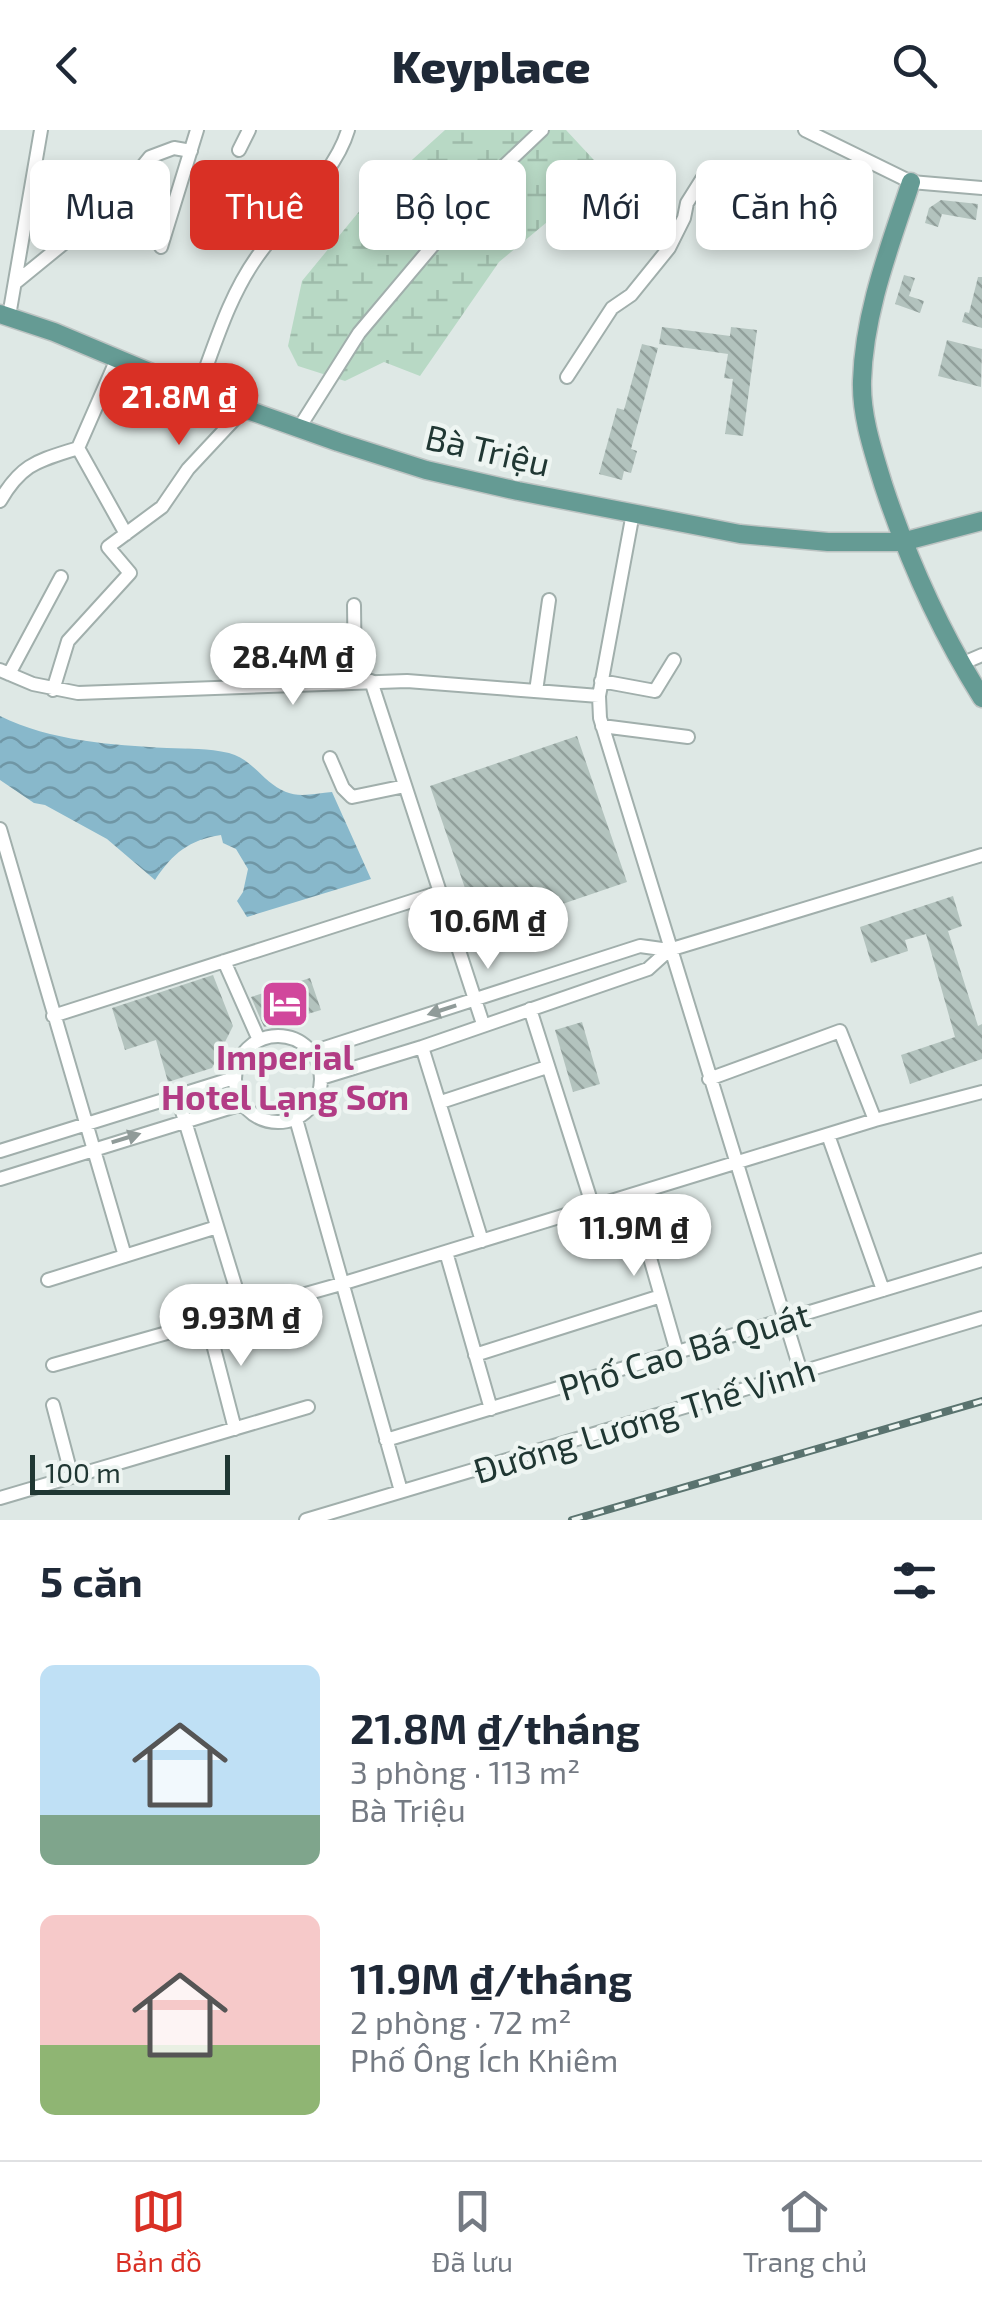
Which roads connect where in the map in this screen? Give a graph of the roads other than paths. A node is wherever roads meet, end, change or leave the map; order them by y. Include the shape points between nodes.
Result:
1 (41, 130) edge
2 (197, 130) edge
3 (249, 130) edge
4 (348, 130) edge
5 (542, 130) edge
6 (805, 130) edge
7 (239, 150) dead end
8 (191, 151) junction
9 (911, 182) junction
10 (982, 188) edge
11 (696, 189) edge
12 (170, 218) edge
13 (15, 283) junction
14 (5, 315) edge
15 (118, 359) junction
16 (567, 376) dead end
17 (197, 392) junction
18 (244, 409) junction
19 (299, 428) junction
20 (78, 448) junction
21 (0, 501) edge
22 (633, 513) junction
23 (982, 521) edge
24 (126, 534) junction
25 (902, 542) junction
26 (62, 577) dead end
27 (549, 600) dead end
28 (354, 605) dead end
29 (982, 654) edge
30 (674, 660) dead end
31 (960, 664) junction
32 (4, 672) edge
33 (370, 682) junction
34 (355, 683) junction
35 (600, 689) junction
36 (54, 690) junction
37 (536, 691) junction
38 (982, 698) edge
39 (602, 726) junction
40 (688, 736) dead end
41 (330, 758) dead end
42 (405, 786) junction
43 (0, 829) edge
44 (982, 855) edge
45 (440, 892) junction
46 (669, 950) junction
47 (224, 962) junction
48 (573, 966) junction
49 (581, 991) junction
50 (475, 1000) junction
51 (530, 1009) junction
52 (53, 1016) junction
53 (483, 1024) junction
54 (259, 1040) junction
55 (422, 1047) junction
56 (312, 1052) junction
57 (548, 1067) junction
58 (234, 1078) junction
59 (321, 1078) junction
60 (709, 1079) junction
61 (982, 1092) edge
62 (177, 1095) junction
63 (440, 1102) junction
64 (242, 1104) junction
65 (296, 1119) junction
66 (185, 1120) junction
67 (875, 1120) junction
68 (86, 1124) junction
69 (828, 1135) junction
70 (94, 1148) junction
71 (0, 1151) edge
72 (736, 1163) junction
73 (0, 1179) edge
74 (632, 1195) junction
75 (593, 1207) junction
76 (218, 1226) junction
77 (482, 1241) junction
78 (446, 1252) junction
79 (125, 1256) junction
80 (982, 1260) edge
81 (48, 1280) dead end
82 (342, 1284) junction
83 (883, 1290) junction
84 (660, 1296) junction
85 (243, 1311) junction
86 (982, 1318) edge
87 (785, 1319) junction
88 (207, 1321) junction
89 (677, 1352) junction
90 (476, 1355) junction
91 (53, 1365) dead end
92 (801, 1372) junction
93 (53, 1405) dead end
94 (308, 1407) dead end
95 (491, 1409) junction
96 (234, 1428) junction
97 (386, 1440) junction
98 (72, 1477) junction
99 (401, 1492) junction
100 (0, 1498) edge
101 (306, 1520) edge

1 - 13 street
2 - 8 street
3 - 7 street
4 - 17 street via 232,296
5 - 19 street via 482,187 359,333
6 - 9 street
8 - 12 street
8 - 13 street via 174,148 150,157 112,204
9 - 10 street
9 - 25 main road via 871,309 861,385 869,441
11 - 16 street via 669,248 612,308
13 - 14 street
14 - 15 main road, Bà Triệu
15 - 17 main road, Bà Triệu
15 - 20 street
17 - 18 main road, Bà Triệu
18 - 19 main road, Bà Triệu
18 - 24 street via 162,506
19 - 22 main road, Bà Triệu via 426,470
20 - 21 street via 31,464
20 - 24 street
22 - 25 main road, Bà Triệu via 766,537
22 - 35 street
23 - 25 main road, Bà Triệu
24 - 36 street via 108,547 130,573 68,641
25 - 31 main road
26 - 32 street
27 - 37 street
28 - 34 street
29 - 31 street
30 - 35 street via 655,691
31 - 38 main road
32 - 36 street
33 - 34 street
33 - 37 street
33 - 42 street
34 - 36 street
35 - 37 street
35 - 39 street
39 - 40 street
39 - 46 street
41 - 42 street via 352,796
42 - 45 street
43 - 52 street
44 - 46 street
45 - 47 street
45 - 50 street
46 - 48 street via 640,946
46 - 49 street via 648,969
46 - 60 street
47 - 52 street
47 - 54 street
48 - 49 street
48 - 50 street
49 - 51 street
50 - 53 street
50 -> 56 street
51 - 53 street
51 - 57 street
52 - 68 street
53 - 55 street
54 - 56 street via 288,1037
54 - 58 street via 241,1056
55 - 59 street
55 - 63 street
56 - 59 street
57 - 63 street
57 - 75 street
58 - 62 street
58 - 64 street
59 - 65 street via 315,1102
60 - 67 street via 840,1030
60 - 72 street
61 - 67 street
62 - 66 street
62 - 68 street
63 - 77 street
64 - 65 street via 260,1120
64 - 66 street
65 - 82 street
70 -> 66 street
66 - 76 street
67 - 69 street
68 - 70 street
68 - 71 street
69 - 72 street
69 - 83 street
70 - 73 street
70 - 79 street
72 - 74 street
72 - 87 street
74 - 75 street
74 - 84 street
75 - 77 street
76 - 79 street
76 - 85 street
77 - 78 street
78 - 82 street
78 - 90 street
79 - 81 street
80 - 83 street, Phố Cao Bá Quát
82 - 85 street
82 - 97 street
83 - 87 street, Phố Cao Bá Quát
84 - 89 street
84 - 90 street
85 - 88 street
86 - 92 street, Đường Lương Thế Vinh
87 - 89 street, Phố Cao Bá Quát
87 - 92 street
88 - 91 street
88 - 96 street
89 - 95 street, Phố Cao Bá Quát
90 - 95 street
92 - 99 street, Đường Lương Thế Vinh
93 - 98 street
94 - 96 street
95 - 97 street, Phố Cao Bá Quát
96 - 98 street
97 - 99 street
98 - 100 street
99 - 101 street, Đường Lương Thế Vinh

